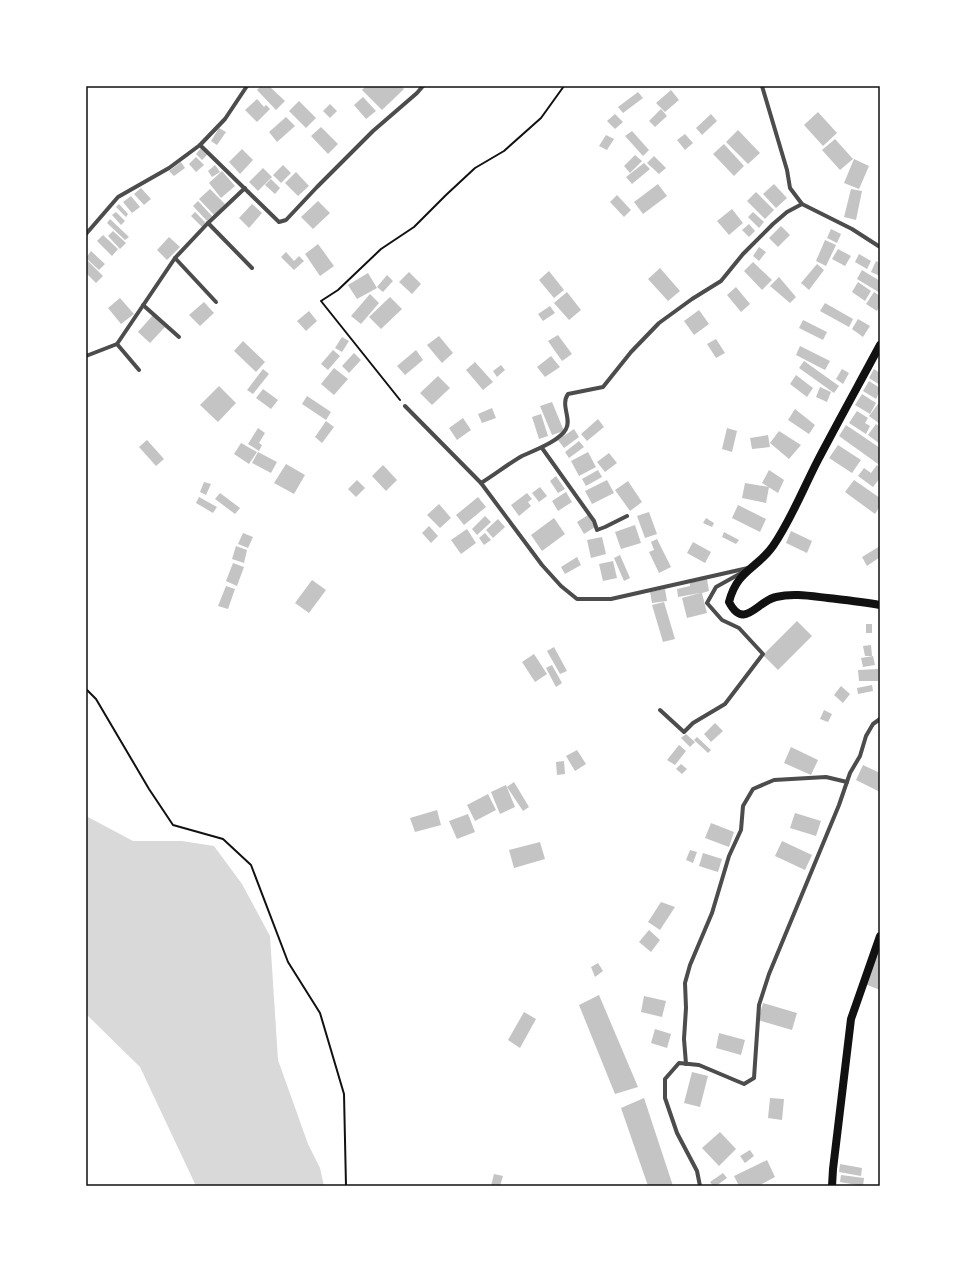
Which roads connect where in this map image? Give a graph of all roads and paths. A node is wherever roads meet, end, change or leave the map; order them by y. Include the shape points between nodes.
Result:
1 (247, 86) edge
2 (423, 86) edge
3 (564, 86) edge
4 (762, 86) edge
5 (200, 145) junction
6 (244, 188) junction
7 (802, 204) junction
8 (208, 223) junction
9 (86, 234) edge
10 (880, 246) edge
11 (175, 258) junction
12 (252, 268) dead end
13 (216, 302) dead end
14 (144, 305) junction
15 (179, 337) dead end
16 (117, 344) junction
17 (880, 345) edge
18 (86, 356) edge
19 (140, 370) dead end
20 (405, 406) joint
21 (542, 448) junction
22 (481, 483) junction
23 (627, 516) dead end
24 (751, 567) junction
25 (880, 605) edge
26 (86, 689) edge
27 (660, 710) dead end
28 (880, 719) edge
29 (847, 782) junction
30 (880, 936) edge
31 (686, 1064) junction
32 (346, 1186) edge
33 (700, 1186) edge
34 (832, 1186) edge

1 - 5 street via 225,119
2 - 6 street via 373,131 286,220 279,222
3 - 20 path via 541,118 504,151 475,168 414,228 381,249 338,290 321,301
4 - 7 street via 790,188
5 - 6 street
5 - 9 street via 169,168 118,197
6 - 8 street
7 - 10 street
7 - 21 street via 773,224 721,281 659,323 631,352 604,387 568,394 565,401 568,426
8 - 11 street
8 - 12 street
11 - 13 street
11 - 14 street
14 - 15 street
14 - 16 street
16 - 18 street
16 - 19 street
17 - 24 main road via 773,547
20 - 22 street
21 - 22 street via 522,457
21 - 23 street via 594,521 597,530
22 - 24 street via 542,565 577,599 611,599
24 - 25 main road via 739,580 730,597 729,602 738,614 746,615 774,597 796,594
24 - 27 street via 716,587 707,602 722,620 739,628 763,654 726,704 693,723 684,732
26 - 32 path via 96,699 173,825 223,840 251,865 288,962 323,1020 344,1094
28 - 29 street via 873,724 866,736 860,756
29 - 31 street via 826,777 774,780 753,789 743,806 741,830 729,856 712,913 685,983
29 - 31 street via 769,974 759,1005 754,1078 744,1084 699,1065
30 - 34 main road via 851,1019
31 - 33 street via 679,1064 665,1079 665,1098 677,1133 697,1171

